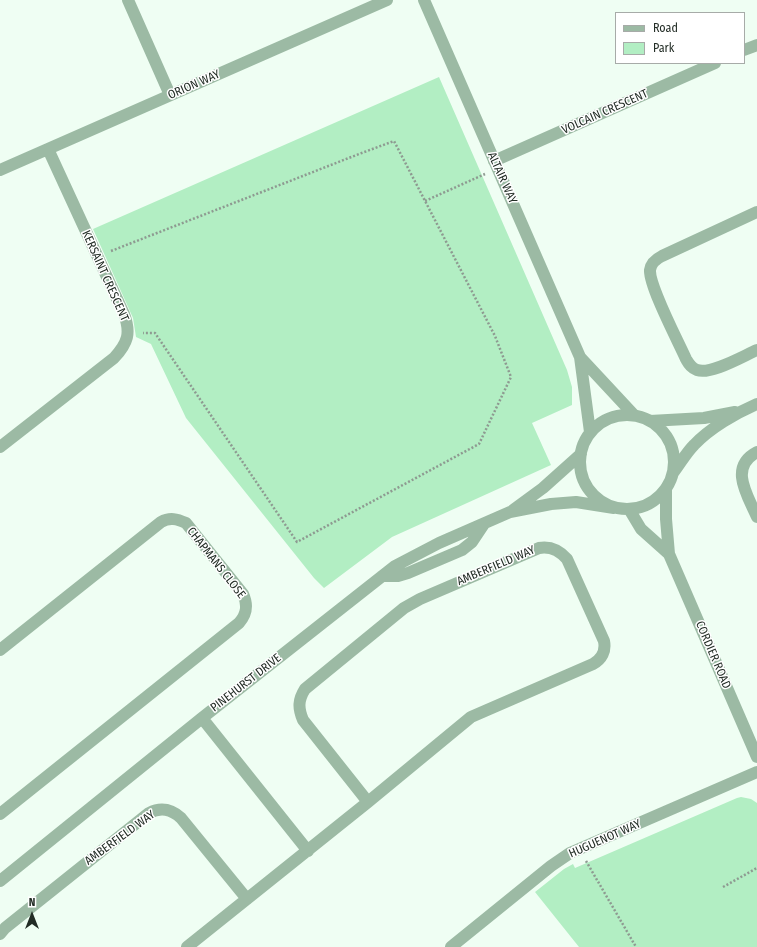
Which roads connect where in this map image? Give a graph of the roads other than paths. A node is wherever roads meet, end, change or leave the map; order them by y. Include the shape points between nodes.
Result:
1 (128, 0) edge
2 (387, 0) edge
3 (424, 0) edge
4 (757, 45) edge
5 (745, 50) edge
6 (713, 64) edge
7 (170, 95) junction
8 (48, 149) junction
9 (496, 165) junction
10 (0, 170) edge
11 (757, 212) edge
12 (757, 350) edge
13 (580, 357) junction
14 (757, 404) edge
15 (740, 411) junction
16 (634, 415) junction
17 (650, 420) junction
18 (590, 432) junction
19 (0, 447) edge
20 (757, 452) edge
21 (581, 454) junction
22 (672, 474) junction
23 (666, 488) junction
24 (614, 508) junction
25 (629, 509) junction
26 (510, 512) junction
27 (757, 517) edge
28 (669, 554) junction
29 (0, 650) edge
30 (202, 718) junction
31 (757, 757) edge
32 (757, 772) edge
33 (368, 802) junction
34 (0, 814) edge
35 (308, 851) junction
36 (0, 881) edge
37 (247, 900) junction
38 (0, 934) edge
39 (188, 947) edge
40 (451, 947) edge

1 - 7 street
2 - 7 street, ORION WAY
3 - 9 street, ALTAIR WAY
4 - 5 street
6 - 9 street, VOLCAIN CRESCENT
7 - 8 street, ORION WAY
8 - 10 street, ORION WAY
8 - 19 street, KERSAINT CRESCENT via 124,314 128,334 125,344 114,358
9 - 13 street, ALTAIR WAY
11 - 12 street via 662,256 652,263 650,271 654,287 692,368 711,370
13 - 16 street, ALTAIR WAY
13 - 18 street, ALTAIR WAY
14 - 15 street
15 - 17 street via 704,418
15 - 22 street via 694,445
16 - 17 street
16 - 18 street via 602,421
17 - 22 street via 662,431 671,445 674,459
18 - 21 street via 582,446
20 - 27 street via 744,464 741,475 742,484
21 - 24 street via 579,462 582,478 589,491 600,501
21 - 26 street, PINEHURST DRIVE via 543,488
22 - 23 street
23 - 25 street via 656,499 643,506
23 - 28 street, CORDIER ROAD
24 - 25 street
24 - 26 street, PINEHURST DRIVE via 576,502
25 - 28 street, CORDIER ROAD via 641,529
26 - 30 street, PINEHURST DRIVE via 439,543 395,566
28 - 31 street, CORDIER ROAD
29 - 34 street, CHAPMANS CLOSE via 165,519 186,523 246,600 246,613 239,622
30 - 35 street
30 - 36 street, PINEHURST DRIVE
32 - 40 street, HUGUENOT WAY via 570,853
33 - 33 street, AMBERFIELD WAY via 303,720 299,706 304,689 410,604 539,548 549,547 560,552 567,559 604,641 604,651 600,658 593,664 471,718
33 - 35 street, AMBERFIELD WAY
35 - 37 street, AMBERFIELD WAY
37 - 38 street, AMBERFIELD WAY via 181,818 169,810 158,810 149,813 81,866
37 - 39 street, AMBERFIELD WAY

